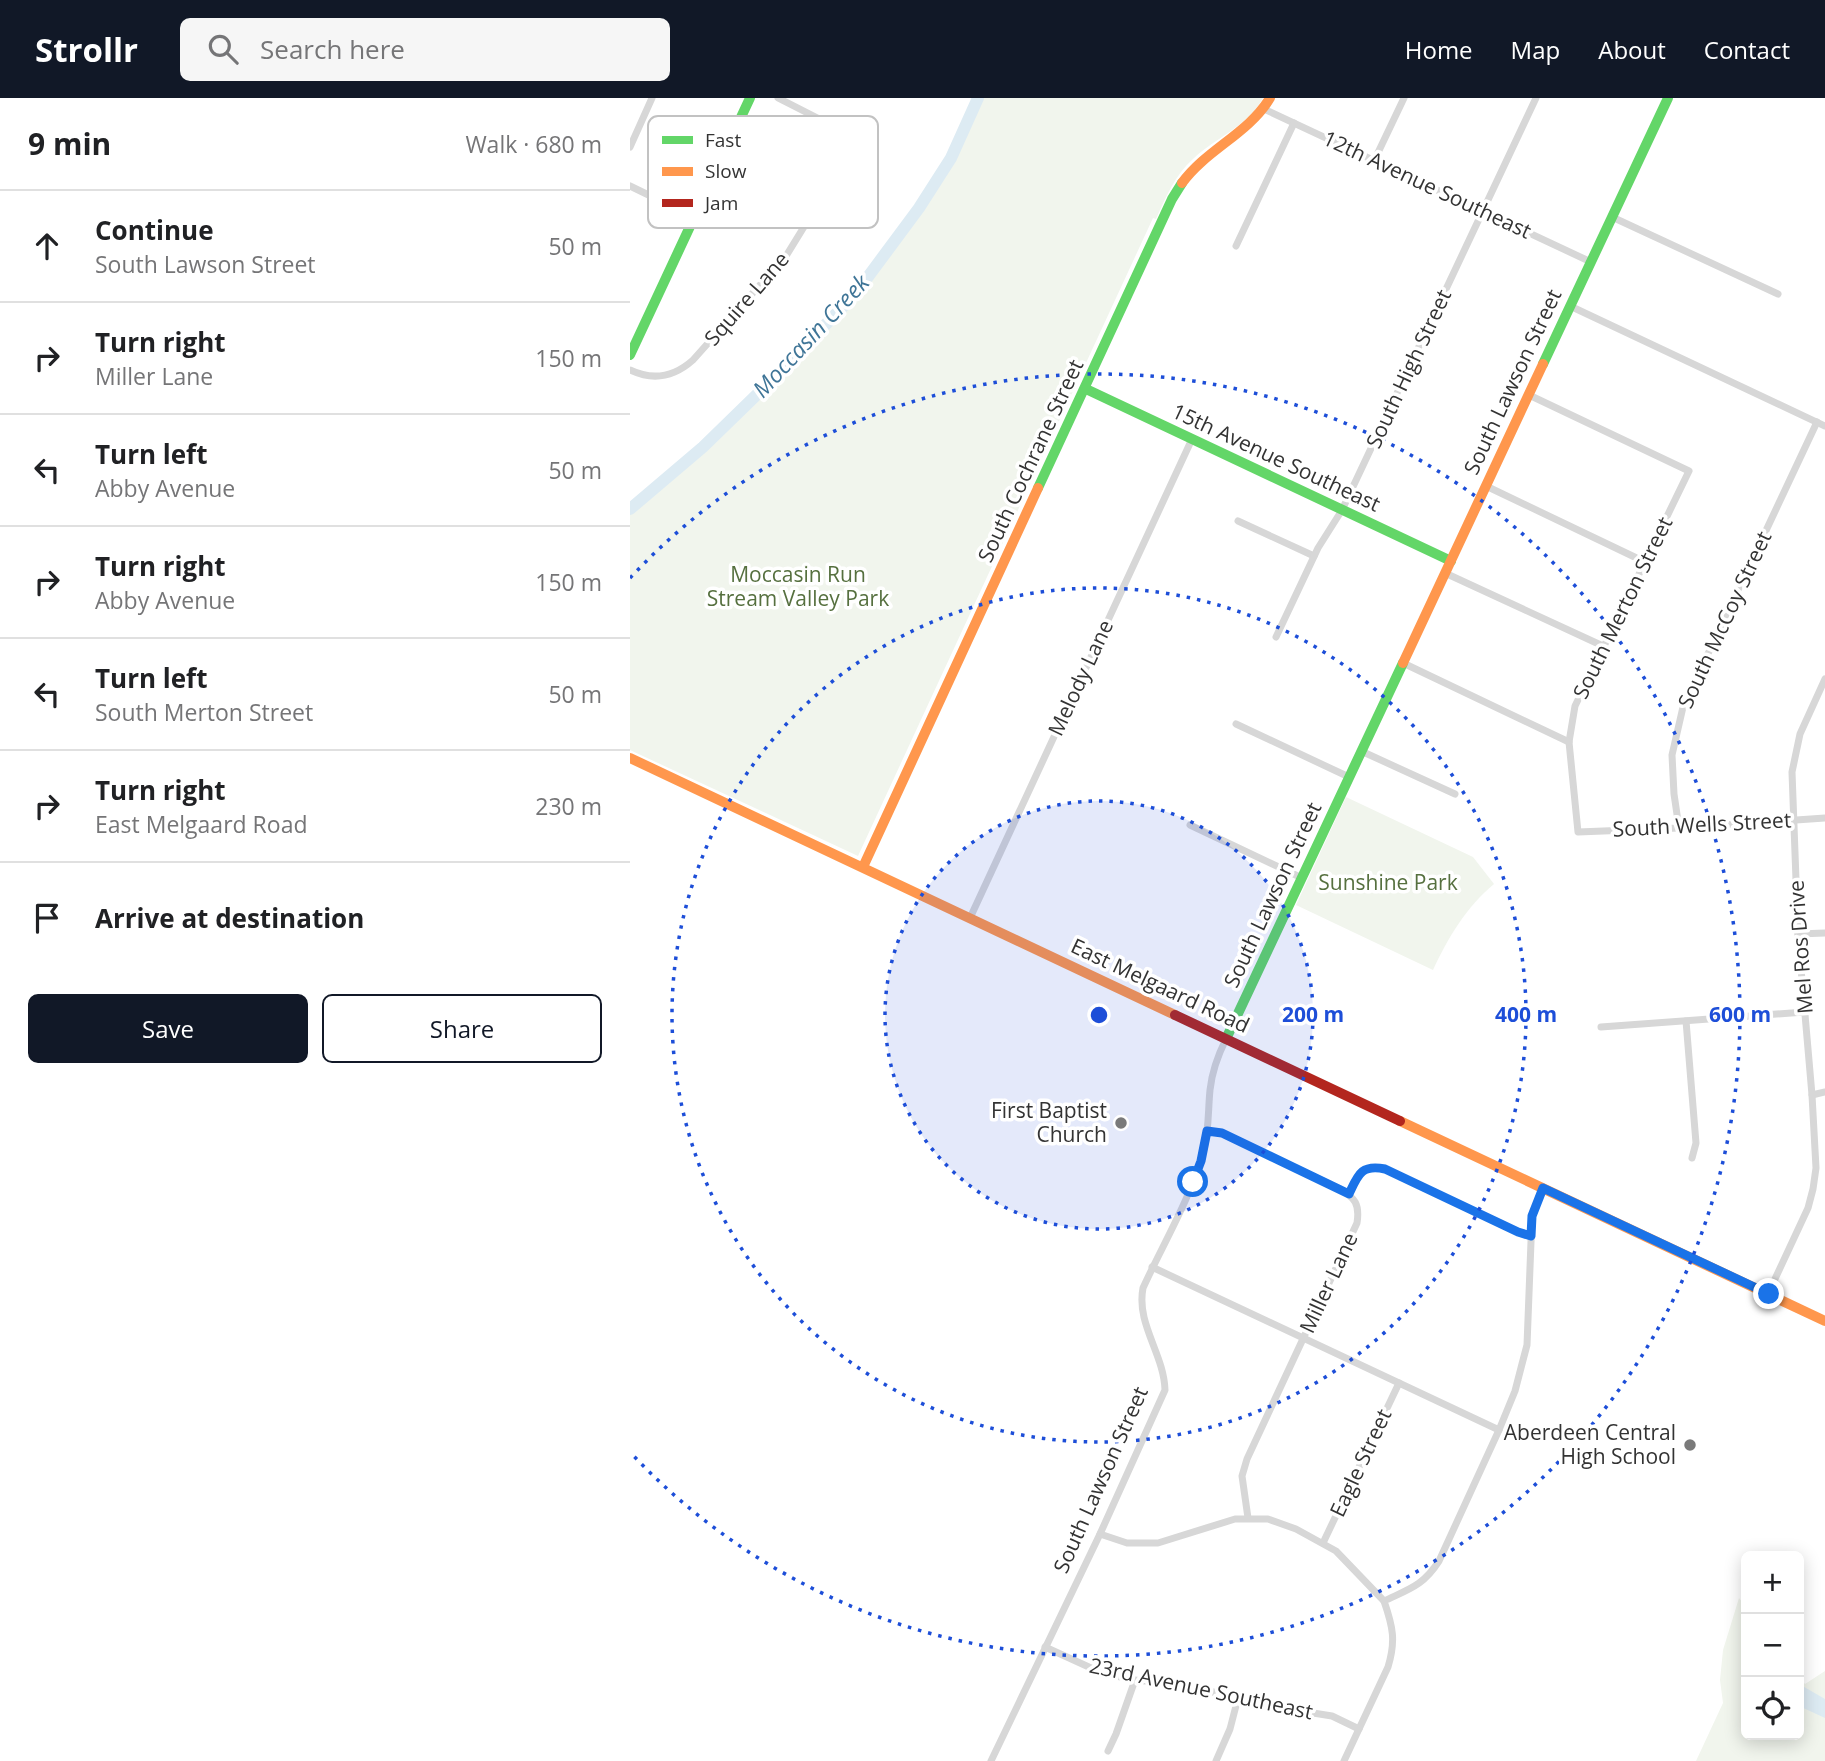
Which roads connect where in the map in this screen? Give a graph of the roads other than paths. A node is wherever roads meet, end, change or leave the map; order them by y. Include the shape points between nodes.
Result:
1 (652, 98) edge
2 (750, 98) edge
3 (778, 98) edge
4 (1270, 98) edge
5 (1404, 98) edge
6 (1536, 98) edge
7 (1668, 98) edge
8 (1264, 109) junction
9 (742, 116) edge
10 (813, 116) edge
11 (1294, 123) junction
12 (630, 146) edge
13 (1374, 161) junction
14 (630, 186) edge
15 (648, 195) edge
16 (1483, 211) junction
17 (1612, 217) junction
18 (689, 228) edge
19 (803, 228) edge
20 (1236, 246) dead end
21 (1591, 262) junction
22 (1778, 294) dead end
23 (1570, 306) junction
24 (630, 355) edge
25 (630, 370) edge
26 (1086, 389) junction
27 (1529, 395) junction
28 (1816, 422) junction
29 (1825, 426) edge
30 (1192, 439) junction
31 (1486, 486) junction
32 (1342, 510) junction
33 (1238, 521) dead end
34 (1314, 556) junction
35 (1451, 561) junction
36 (1645, 562) junction
37 (1445, 573) junction
38 (1276, 637) dead end
39 (1603, 646) junction
40 (1403, 663) junction
41 (1825, 680) edge
42 (1236, 724) dead end
43 (1569, 741) junction
44 (1361, 751) junction
45 (630, 758) edge
46 (1349, 778) junction
47 (1455, 794) dead end
48 (1825, 818) edge
49 (1794, 821) junction
50 (1190, 825) dead end
51 (1679, 828) junction
52 (1578, 832) joint
53 (863, 867) junction
54 (1302, 878) junction
55 (970, 918) junction
56 (1825, 933) edge
57 (1798, 934) junction
58 (1805, 1012) junction
59 (1686, 1021) junction
60 (1601, 1027) dead end
61 (1226, 1039) junction
62 (1825, 1092) edge
63 (1812, 1095) junction
64 (1207, 1131) junction
65 (1692, 1158) dead end
66 (1543, 1188) junction
67 (1349, 1194) junction
68 (1531, 1236) junction
69 (1153, 1267) junction
70 (1769, 1294) junction
71 (1825, 1321) edge
72 (1303, 1338) junction
73 (1399, 1383) junction
74 (1499, 1430) junction
75 (1248, 1518) junction
76 (1100, 1534) junction
77 (1323, 1543) junction
78 (1384, 1601) junction
79 (1045, 1647) junction
80 (1135, 1680) junction
81 (1238, 1698) junction
82 (1359, 1729) junction
83 (1108, 1751) dead end
84 (991, 1761) edge
85 (1216, 1761) edge
86 (1344, 1761) edge

1 - 12 street
2 - 9 street
3 - 10 street, Squire Lane
4 - 8 street, South Cochrane Street
5 - 13 street
6 - 16 street, South High Street
7 - 17 street, South Lawson Street
8 - 11 street, 12th Avenue Southeast
8 - 26 street, South Cochrane Street via 1182,182
11 - 13 street, 12th Avenue Southeast
11 - 20 street
13 - 16 street, 12th Avenue Southeast
14 - 15 street
16 - 21 street, 12th Avenue Southeast
16 - 32 street, South High Street
17 - 21 street, South Lawson Street
17 - 22 street
18 - 24 street
19 - 25 street, Squire Lane via 786,256 693,360 678,372 661,377
21 - 23 street, South Lawson Street
23 - 27 street, South Lawson Street
23 - 28 street
26 - 30 street, 15th Avenue Southeast
26 - 53 street, South Cochrane Street
27 - 31 street, South Lawson Street
27 - 36 street, South Merton Street via 1689,471
28 - 29 street
28 - 51 street, South McCoy Street via 1683,707 1672,755
30 - 32 street, 15th Avenue Southeast
30 - 55 street, Melody Lane
31 - 35 street, South Lawson Street
31 - 36 street
32 - 34 street, South High Street
32 - 35 street, 15th Avenue Southeast
33 - 34 street
34 - 38 street, South High Street
35 - 37 street, South Lawson Street
36 - 39 street, South Merton Street
37 - 39 street
37 - 40 street, South Lawson Street
39 - 43 street, South Merton Street via 1575,706
40 - 43 street
40 - 44 street, South Lawson Street
41 - 49 street, Mel Ros Drive via 1800,734 1792,772
42 - 46 street
43 - 52 street, South Merton Street
44 - 46 street, South Lawson Street
44 - 47 street
45 - 53 street, East Melgaard Road
46 - 54 street, South Lawson Street
48 - 49 street, South Wells Street
49 - 51 street, South Wells Street
49 - 57 street, Mel Ros Drive
50 - 54 street
51 - 52 street, South Wells Street
53 - 55 street, East Melgaard Road
54 - 61 street, South Lawson Street
55 - 61 street, East Melgaard Road
56 - 57 street
57 - 58 street, Mel Ros Drive
58 - 59 street
58 - 63 street, Mel Ros Drive
59 - 60 street
59 - 65 street via 1696,1143
61 - 64 street, South Lawson Street via 1213,1069
61 - 66 street, East Melgaard Road
62 - 63 street
63 - 70 street, Mel Ros Drive via 1813,1189
64 - 67 street via 1222,1133
64 - 69 street, South Lawson Street via 1193,1182
66 - 68 street via 1532,1216
66 - 70 street, East Melgaard Road
67 - 68 street via 1360,1172 1385,1169
67 - 72 street, Miller Lane via 1359,1211 1357,1223
68 - 74 street via 1527,1345
69 - 72 street
69 - 76 street, South Lawson Street via 1141,1306 1165,1390
70 - 71 street, East Melgaard Road
72 - 73 street
72 - 75 street, Miller Lane via 1243,1469
73 - 74 street
73 - 77 street, Eagle Street
74 - 78 street via 1432,1573 1422,1583
75 - 76 street via 1158,1543 1126,1543
75 - 77 street via 1268,1519
76 - 79 street, South Lawson Street
77 - 78 street
78 - 82 street via 1393,1629 1392,1652
79 - 80 street, 23rd Avenue Southeast via 1102,1673
79 - 84 street, South Lawson Street
80 - 81 street, 23rd Avenue Southeast via 1185,1685
80 - 83 street
81 - 82 street, 23rd Avenue Southeast via 1332,1716
81 - 85 street
82 - 86 street

